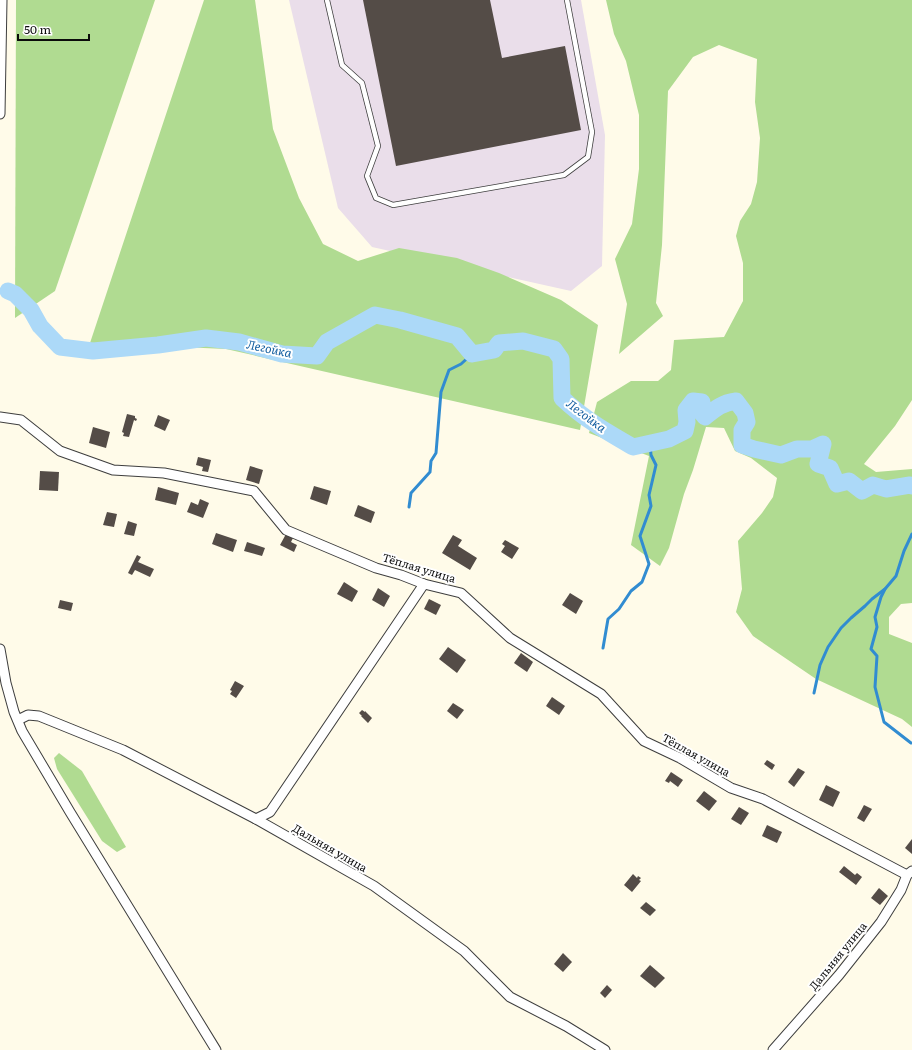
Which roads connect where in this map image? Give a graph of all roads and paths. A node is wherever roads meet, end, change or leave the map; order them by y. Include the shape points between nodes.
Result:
1 (2, 0) edge
2 (327, 0) edge
3 (567, 0) edge
4 (0, 114) edge
5 (0, 417) edge
6 (424, 584) junction
7 (0, 649) edge
8 (18, 720) junction
9 (256, 819) junction
10 (909, 873) edge
11 (216, 1050) edge
12 (605, 1050) edge
13 (773, 1050) edge

1 - 4 street
2 - 3 lane via 342,65 362,83 378,146 367,176 376,198 393,205 564,175 588,157 592,132
5 - 6 street, Тёплая улица via 21,420 60,451 114,470 164,473 254,491 286,530 376,568
6 - 9 street via 270,812
6 - 10 street, Тёплая улица via 460,593 510,638 601,694 644,741 680,758 731,788 763,799
7 - 8 street via 6,683
8 - 9 street, Дальняя улица via 28,715 39,716 123,750
8 - 11 street via 70,812
9 - 12 street, Дальняя улица via 374,886 464,951 510,997
10 - 13 street, Дальняя улица via 881,922 839,975

